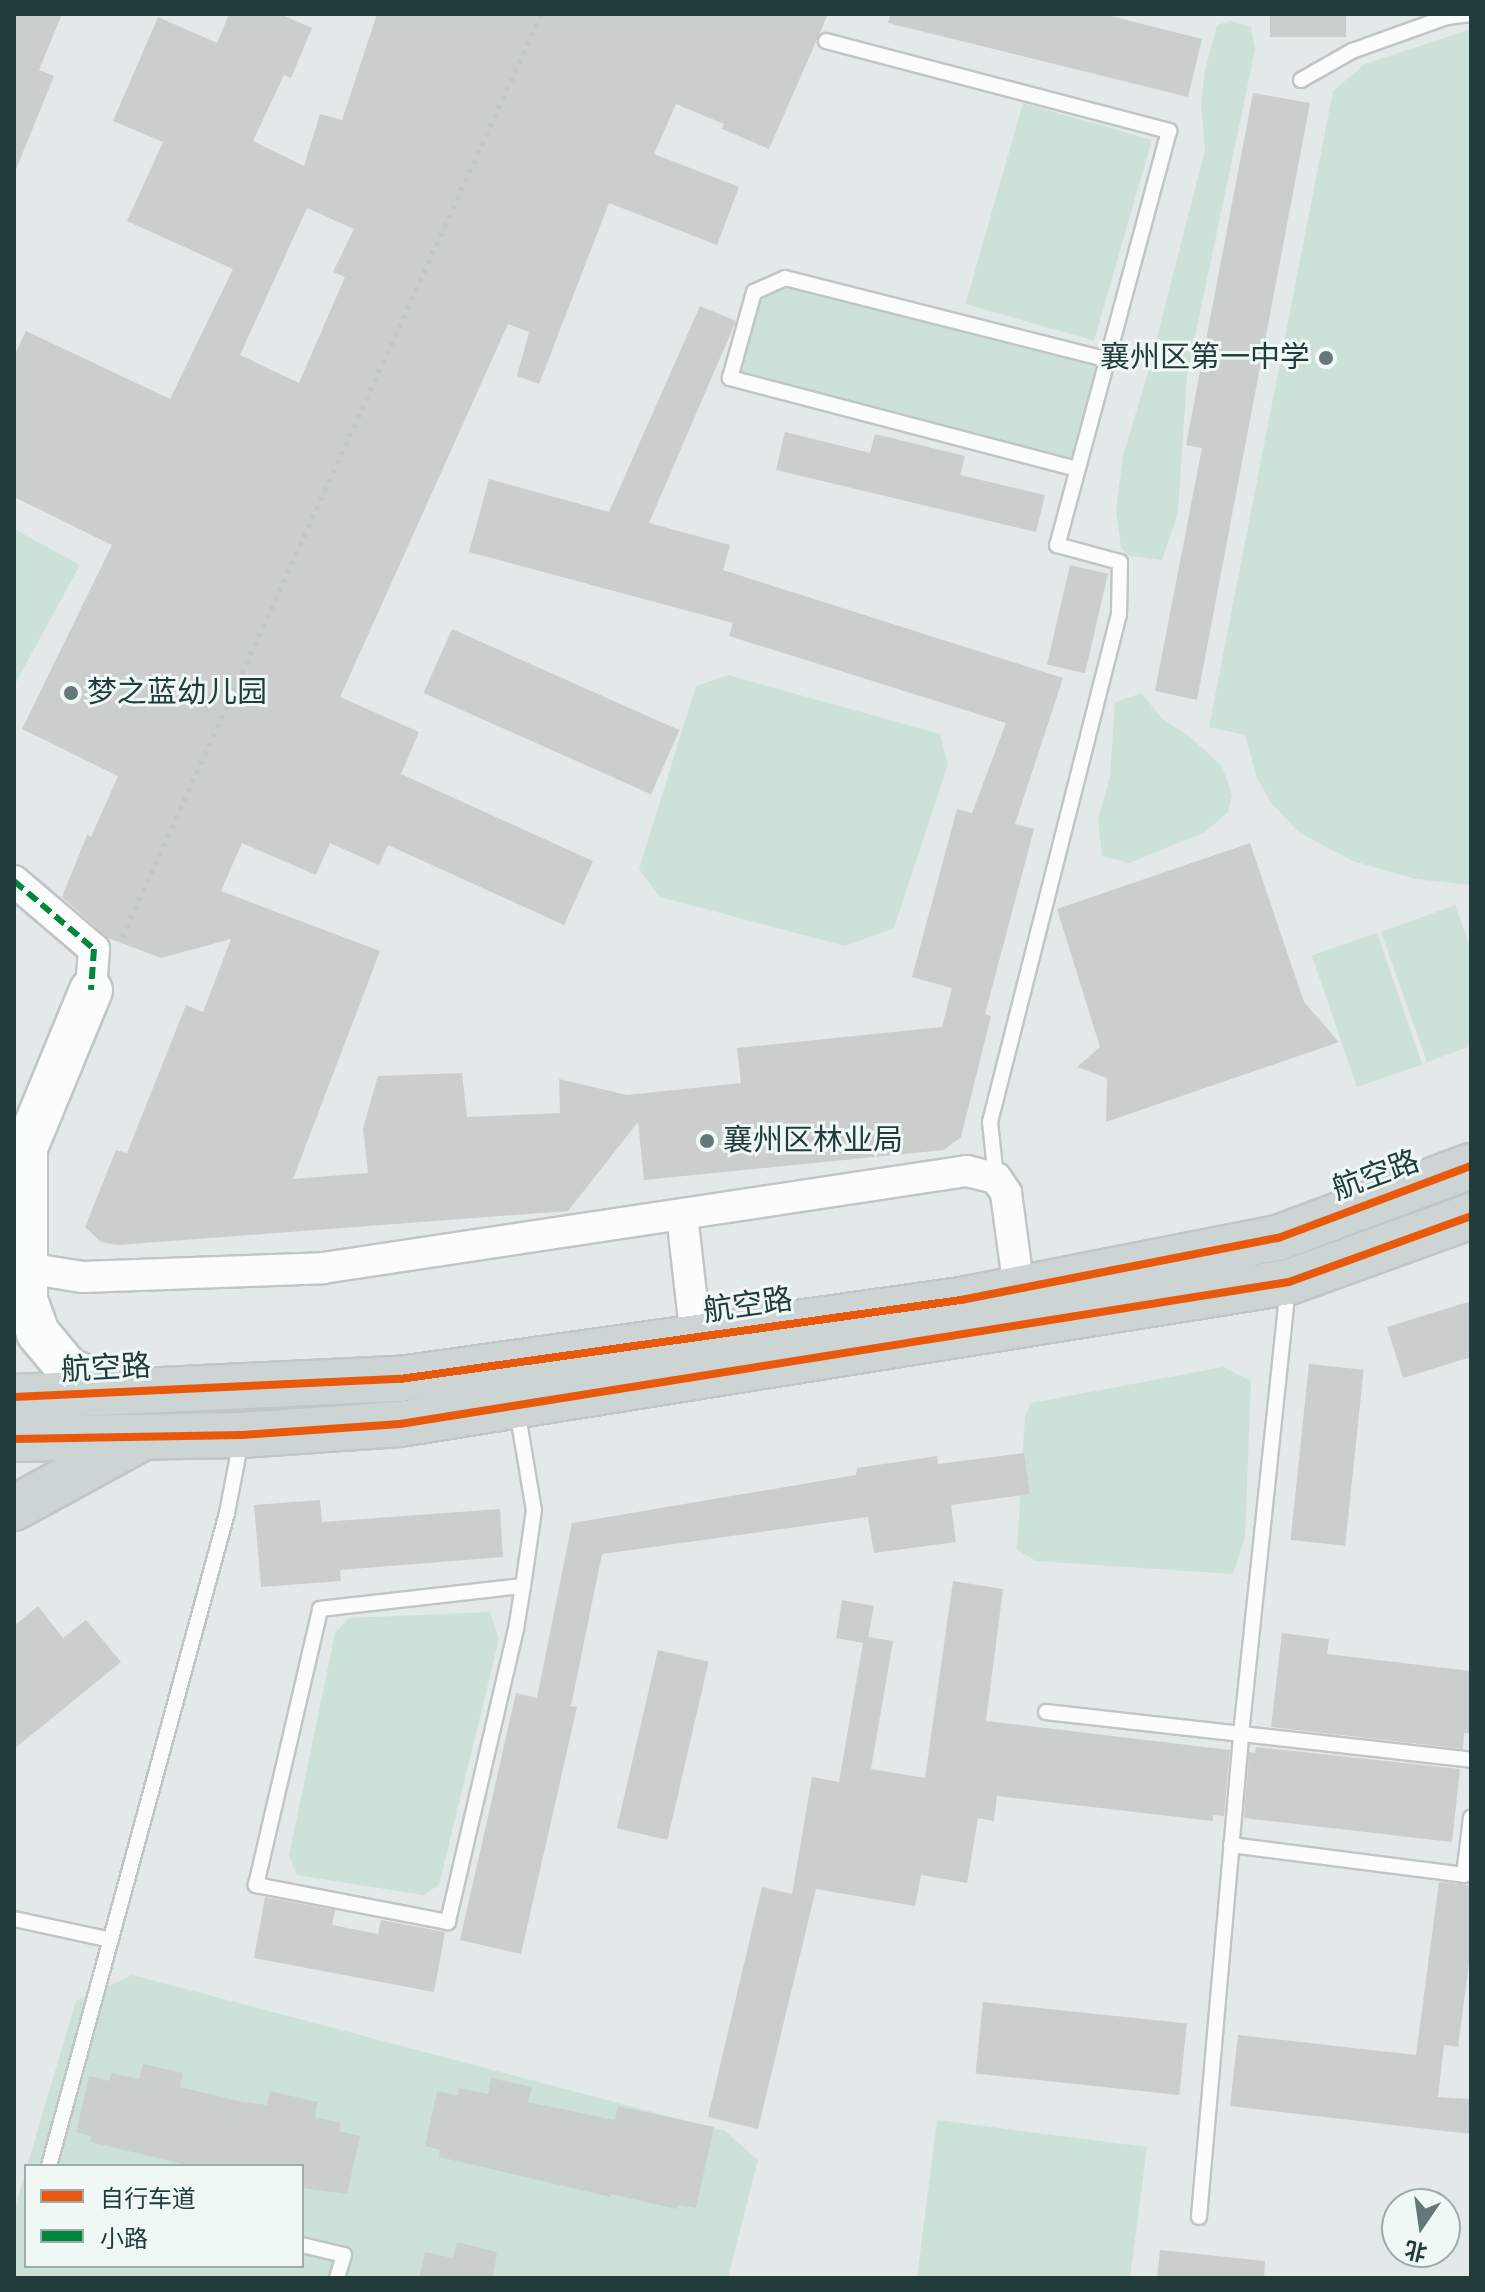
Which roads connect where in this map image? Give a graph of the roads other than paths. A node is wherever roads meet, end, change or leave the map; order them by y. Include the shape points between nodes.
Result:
1 (1471, 14) edge
2 (826, 41) dead end
3 (1301, 80) dead end
4 (1104, 359) junction
5 (1077, 469) junction
6 (14, 881) edge
7 (91, 990) joint
8 (18, 1166) edge
9 (1471, 1166) edge
10 (996, 1178) junction
11 (682, 1215) junction
12 (1471, 1216) edge
13 (19, 1267) edge
14 (1289, 1282) junction
15 (1019, 1289) junction
16 (696, 1338) junction
17 (123, 1392) junction
18 (14, 1397) edge
19 (516, 1405) junction
20 (242, 1435) junction
21 (141, 1438) junction
22 (14, 1439) edge
23 (14, 1508) edge
24 (523, 1586) junction
25 (1046, 1712) dead end
26 (1241, 1734) junction
27 (1471, 1760) edge
28 (1471, 1817) edge
29 (1231, 1845) junction
30 (14, 1919) edge
31 (111, 1940) junction
32 (50, 2164) edge
33 (1199, 2217) dead end
34 (304, 2245) edge
35 (337, 2278) edge

1 - 3 lane via 1447,17 1352,51
2 - 4 lane via 1169,131
4 - 5 lane
4 - 5 lane via 785,278 754,292 730,378
5 - 10 lane via 1057,545 1120,562 1119,614 990,1122
6 - 7 street via 94,949
7 - 8 street
8 - 13 street
9 - 15 main road, 航空路 via 1278,1238
10 - 11 street via 967,1171
10 - 15 street via 1006,1193
11 - 13 street via 323,1268 83,1277
11 - 16 street
12 - 14 main road, 航空路
13 - 17 street via 38,1333 68,1369
14 - 19 main road, 航空路
14 - 26 lane
15 - 16 main road, 航空路
16 - 17 main road, 航空路 via 400,1379
17 - 18 main road, 航空路
19 - 20 main road, 航空路 via 400,1424
19 - 24 lane via 534,1510
20 - 21 main road, 航空路
20 - 31 lane via 227,1513
21 - 22 main road, 航空路
21 - 23 main road
24 - 24 lane via 448,1922 256,1885 320,1609
25 - 26 lane
26 - 27 lane
26 - 29 lane
28 - 29 lane via 1464,1875
29 - 33 lane
30 - 31 lane
31 - 32 lane
34 - 35 lane via 344,2255

